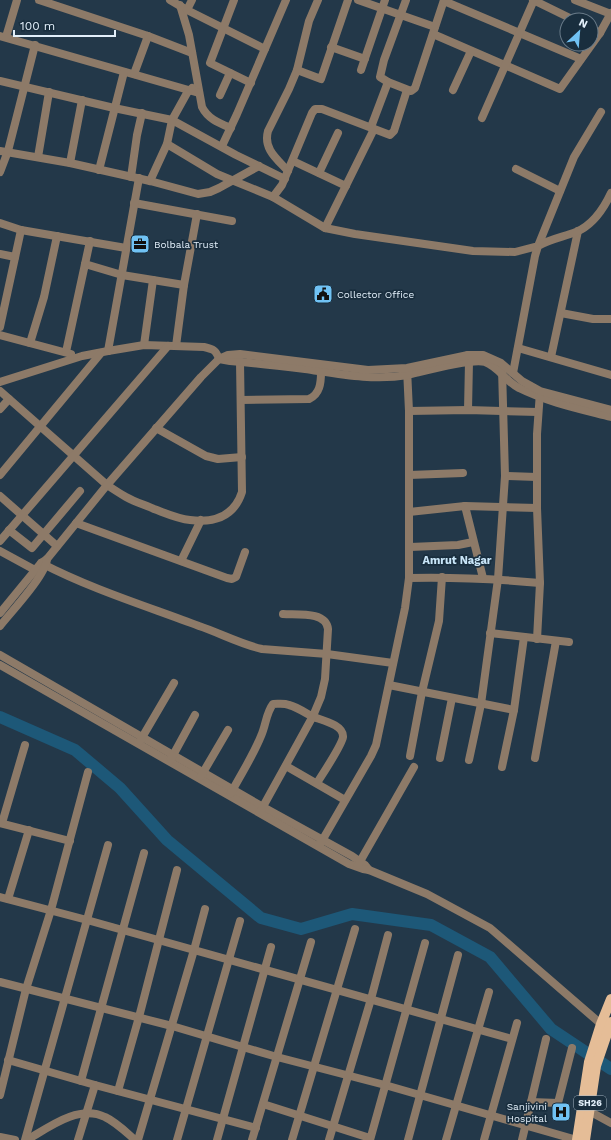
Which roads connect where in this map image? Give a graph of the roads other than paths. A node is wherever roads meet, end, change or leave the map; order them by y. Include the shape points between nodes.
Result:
1 (17, 0) edge
2 (39, 0) edge
3 (171, 0) edge
4 (192, 0) edge
5 (234, 0) edge
6 (286, 0) edge
7 (318, 0) edge
8 (348, 0) edge
9 (358, 0) edge
10 (385, 0) edge
11 (406, 0) edge
12 (444, 0) edge
13 (534, 0) edge
14 (575, 0) edge
15 (49, 2) edge
16 (184, 8) junction
17 (382, 8) junction
18 (559, 12) edge
19 (611, 14) edge
20 (400, 15) junction
21 (223, 28) junction
22 (605, 29) edge
23 (434, 31) junction
24 (518, 33) junction
25 (3, 36) edge
26 (148, 36) junction
27 (35, 45) junction
28 (331, 47) junction
29 (265, 48) junction
30 (471, 51) junction
31 (192, 53) junction
32 (365, 59) junction
33 (581, 59) junction
34 (505, 66) junction
35 (297, 70) junction
36 (361, 70) dead end
37 (124, 72) junction
38 (230, 73) junction
39 (134, 74) junction
40 (0, 81) edge
41 (197, 82) junction
42 (388, 82) junction
43 (251, 83) junction
44 (24, 86) junction
45 (190, 90) junction
46 (407, 90) junction
47 (453, 90) dead end
48 (50, 92) junction
49 (199, 92) junction
50 (220, 96) dead end
51 (82, 100) junction
52 (114, 108) junction
53 (601, 112) dead end
54 (142, 113) junction
55 (482, 118) dead end
56 (172, 120) junction
57 (231, 128) junction
58 (372, 128) junction
59 (338, 133) dead end
60 (167, 144) junction
61 (222, 146) junction
62 (4, 151) edge
63 (38, 157) junction
64 (293, 160) junction
65 (70, 163) junction
66 (259, 166) junction
67 (516, 169) dead end
68 (99, 170) junction
69 (0, 172) edge
70 (319, 173) junction
71 (286, 175) junction
72 (135, 177) junction
73 (233, 180) junction
74 (150, 181) junction
75 (346, 186) junction
76 (560, 191) junction
77 (611, 193) edge
78 (273, 197) junction
79 (134, 203) junction
80 (607, 208) edge
81 (197, 214) junction
82 (232, 221) dead end
83 (0, 223) edge
84 (325, 228) junction
85 (21, 230) junction
86 (578, 231) junction
87 (57, 236) junction
88 (90, 241) junction
89 (538, 246) junction
90 (126, 248) junction
91 (0, 254) edge
92 (15, 257) junction
93 (85, 264) junction
94 (122, 275) junction
95 (153, 280) junction
96 (184, 285) junction
97 (561, 313) junction
98 (611, 319) edge
99 (0, 327) edge
100 (0, 335) edge
101 (30, 343) junction
102 (144, 345) junction
103 (172, 346) junction
104 (518, 348) junction
105 (66, 352) junction
106 (105, 352) junction
107 (82, 356) junction
108 (551, 357) junction
109 (469, 358) junction
110 (219, 359) junction
111 (240, 362) junction
112 (501, 363) junction
113 (407, 371) junction
114 (321, 372) junction
115 (513, 373) junction
116 (502, 374) junction
117 (611, 375) edge
118 (0, 382) edge
119 (0, 391) edge
120 (540, 394) junction
121 (8, 399) junction
122 (241, 400) junction
123 (0, 409) edge
124 (409, 410) junction
125 (468, 410) junction
126 (611, 410) edge
127 (502, 412) junction
128 (538, 412) junction
129 (611, 417) edge
130 (41, 427) junction
131 (156, 428) junction
132 (74, 455) junction
133 (242, 457) junction
134 (462, 473) dead end
135 (0, 475) edge
136 (408, 475) junction
137 (505, 476) junction
138 (537, 477) junction
139 (107, 485) junction
140 (80, 491) dead end
141 (0, 496) edge
142 (465, 506) junction
143 (503, 506) junction
144 (537, 508) junction
145 (410, 512) junction
146 (22, 516) junction
147 (201, 520) junction
148 (76, 523) junction
149 (9, 530) junction
150 (44, 534) junction
151 (0, 541) edge
152 (473, 542) junction
153 (57, 546) junction
154 (410, 547) junction
155 (0, 551) edge
156 (244, 552) dead end
157 (181, 561) junction
158 (42, 564) junction
159 (442, 577) junction
160 (409, 578) junction
161 (482, 578) junction
162 (498, 579) junction
163 (540, 583) junction
164 (0, 614) edge
165 (283, 614) dead end
166 (0, 626) edge
167 (490, 633) junction
168 (524, 637) junction
169 (537, 638) junction
170 (556, 641) junction
171 (569, 642) dead end
172 (327, 654) junction
173 (0, 655) edge
174 (393, 663) junction
175 (0, 665) edge
176 (174, 683) dead end
177 (389, 685) junction
178 (422, 692) junction
179 (452, 698) junction
180 (481, 704) junction
181 (514, 710) junction
182 (195, 715) dead end
183 (313, 716) junction
184 (228, 730) dead end
185 (141, 741) junction
186 (25, 745) dead end
187 (410, 756) dead end
188 (440, 758) dead end
189 (535, 758) dead end
190 (172, 759) junction
191 (469, 760) dead end
192 (286, 766) junction
193 (414, 767) dead end
194 (502, 767) dead end
195 (88, 772) dead end
196 (201, 776) junction
197 (317, 783) junction
198 (231, 793) junction
199 (345, 800) junction
200 (261, 810) junction
201 (1, 823) edge
202 (29, 830) junction
203 (70, 841) junction
204 (320, 843) junction
205 (108, 845) dead end
206 (144, 852) dead end
207 (359, 864) junction
208 (177, 870) dead end
209 (4, 898) edge
210 (205, 909) dead end
211 (51, 910) junction
212 (87, 920) junction
213 (240, 921) dead end
214 (355, 929) dead end
215 (123, 930) junction
216 (388, 935) dead end
217 (160, 941) junction
218 (311, 942) dead end
219 (425, 944) dead end
220 (271, 947) dead end
221 (194, 950) junction
222 (458, 955) dead end
223 (229, 960) junction
224 (264, 970) junction
225 (300, 980) junction
226 (0, 982) edge
227 (26, 989) junction
228 (336, 990) junction
229 (489, 992) dead end
230 (64, 998) junction
231 (370, 999) junction
232 (611, 999) edge
233 (102, 1008) junction
234 (406, 1009) junction
235 (139, 1018) junction
236 (441, 1019) junction
237 (611, 1022) edge
238 (517, 1024) dead end
239 (600, 1024) junction
240 (172, 1026) junction
241 (478, 1029) junction
242 (206, 1037) junction
243 (512, 1039) junction
244 (546, 1039) dead end
245 (601, 1044) edge
246 (243, 1047) junction
247 (572, 1048) dead end
248 (277, 1057) junction
249 (8, 1060) junction
250 (592, 1064) junction
251 (313, 1066) junction
252 (3, 1070) edge
253 (45, 1071) junction
254 (349, 1075) junction
255 (81, 1081) junction
256 (95, 1085) junction
257 (385, 1085) junction
258 (118, 1091) junction
259 (0, 1095) edge
260 (419, 1095) junction
261 (150, 1100) junction
262 (531, 1102) junction
263 (263, 1104) junction
264 (455, 1106) junction
265 (187, 1109) junction
266 (589, 1111) junction
267 (86, 1113) junction
268 (300, 1116) junction
269 (491, 1116) junction
270 (223, 1119) junction
271 (611, 1123) edge
272 (526, 1126) junction
273 (334, 1127) junction
274 (256, 1128) junction
275 (0, 1137) edge
276 (370, 1139) edge
277 (15, 1140) edge
278 (26, 1140) edge
279 (78, 1140) edge
280 (137, 1140) edge
281 (177, 1140) edge
282 (217, 1140) edge
283 (252, 1140) edge
284 (292, 1140) edge
285 (329, 1140) edge
286 (408, 1140) edge
287 (446, 1140) edge
288 (484, 1140) edge
289 (522, 1140) edge
290 (577, 1140) edge
291 (585, 1140) edge

1 - 25 street
2 - 15 street
3 - 16 street
4 - 16 street
5 - 21 street
6 - 29 street
7 - 35 street
8 - 28 street
9 - 17 street
10 - 17 street
11 - 20 street
12 - 23 street
12 - 24 street
13 - 18 street
13 - 24 street
14 - 19 street
15 - 26 street
16 - 21 street
16 - 31 street
17 - 20 street
17 - 32 street
19 - 22 street
20 - 23 street
20 - 42 street via 380,73
21 - 29 street
21 - 38 street via 210,64
22 - 33 street
23 - 30 street
23 - 46 street via 415,88
24 - 33 street
24 - 34 street
25 - 27 street
26 - 31 street
26 - 39 street
27 - 37 street
27 - 44 street
28 - 32 street
28 - 35 street via 320,79
29 - 43 street
30 - 34 street
30 - 47 street
31 - 41 street
32 - 36 street
33 - 34 street via 560,90
34 - 55 street
35 - 71 street via 266,137 271,153
37 - 39 street
37 - 52 street
38 - 43 street
38 - 50 street
39 - 45 street
40 - 44 street
41 - 45 street
41 - 49 street
42 - 46 street
42 - 58 street
43 - 57 street
44 - 48 street
44 - 62 street
45 - 49 street
45 - 56 street
46 - 58 street via 392,133 387,134
48 - 51 street
48 - 63 street
49 - 57 street via 202,107 211,119
51 - 52 street
51 - 65 street
52 - 54 street
52 - 68 street
53 - 76 street via 574,157
54 - 56 street
54 - 72 street via 137,135
56 - 60 street
56 - 61 street
57 - 61 street
58 - 64 street via 322,109 315,109
58 - 75 street
59 - 70 street
60 - 73 street via 217,174
60 - 74 street
61 - 66 street
62 - 63 street
62 - 69 street
63 - 65 street
64 - 70 street
64 - 71 street
65 - 68 street
66 - 71 street
66 - 73 street
67 - 76 street
68 - 72 street
70 - 75 street
71 - 78 street
72 - 74 street
72 - 79 street
73 - 74 street via 210,192 198,194
73 - 78 street
75 - 84 street
76 - 89 street
77 - 80 street
78 - 84 street
79 - 81 street
79 - 90 street
80 - 86 street
81 - 82 street
81 - 96 street
83 - 85 street
84 - 89 street via 473,251 515,252
85 - 87 street
85 - 92 street
86 - 89 street
86 - 97 street
87 - 88 street
87 - 101 street via 44,297
88 - 90 street
88 - 93 street
89 - 104 street
90 - 94 street
91 - 92 street
92 - 99 street
93 - 94 street
93 - 105 street
94 - 95 street
94 - 106 street
95 - 96 street
95 - 102 street
96 - 103 street
97 - 98 street via 592,319
97 - 108 street
100 - 101 street
101 - 105 street
102 - 103 street
102 - 106 street
103 - 110 street via 212,349 217,352
103 - 132 street
104 - 108 street
104 - 115 street
105 - 107 street
106 - 107 street
106 - 130 street
107 - 118 street
108 - 117 street
109 - 112 street via 483,355
109 - 113 street
109 - 116 street via 485,362
109 - 125 street
110 - 111 street
110 - 113 street via 240,354 368,370
110 - 131 street
111 - 114 street
111 - 122 street
112 - 115 street
112 - 116 street
113 - 114 street via 376,378
113 - 124 street
114 - 122 street via 317,393 309,399
115 - 120 street
116 - 120 street via 514,386
116 - 127 street
119 - 121 street
120 - 126 street
120 - 128 street
120 - 129 street
121 - 123 street
121 - 130 street
122 - 133 street
124 - 125 street
124 - 136 street
125 - 127 street
127 - 128 street
127 - 137 street
128 - 138 street
130 - 132 street
130 - 135 street
131 - 133 street via 206,456 218,459
131 - 139 street
132 - 139 street
132 - 146 street
133 - 147 street via 242,492 236,506 225,516
134 - 136 street
136 - 145 street
137 - 138 street
137 - 143 street
138 - 144 street
139 - 147 street via 136,502 189,520
139 - 148 street
140 - 150 street
141 - 146 street
142 - 143 street
142 - 145 street
142 - 152 street
143 - 144 street
143 - 162 street
144 - 163 street
145 - 154 street
146 - 149 street
146 - 150 street
147 - 157 street
148 - 153 street
148 - 157 street
149 - 150 street via 32,548
149 - 151 street
150 - 153 street
152 - 154 street
152 - 161 street
153 - 158 street
154 - 160 street
155 - 158 street
156 - 157 street via 236,577 232,579
158 - 164 street
158 - 166 street via 32,586
158 - 172 street via 107,592 252,647
159 - 160 street
159 - 161 street
159 - 178 street via 439,621
160 - 174 street
161 - 162 street
162 - 163 street
162 - 167 street
163 - 169 street
165 - 172 street via 316,616 326,622
167 - 168 street
167 - 180 street
168 - 169 street
168 - 181 street
169 - 170 street
170 - 171 street
170 - 189 street
172 - 174 street
172 - 183 street via 324,688
173 - 185 street
174 - 177 street
175 - 185 street
176 - 185 street
177 - 178 street
177 - 199 street via 376,746
178 - 179 street
178 - 187 street
179 - 180 street
179 - 188 street
180 - 181 street
180 - 191 street
181 - 194 street
182 - 190 street
183 - 192 street
183 - 197 street via 338,728 343,738
183 - 198 street via 290,705 274,704 269,710 265,727 253,753
184 - 196 street
185 - 190 street
186 - 201 street
190 - 196 street
192 - 197 street
192 - 200 street
193 - 207 street
195 - 203 street
196 - 198 street
197 - 199 street
198 - 200 street
199 - 204 street
200 - 204 street
201 - 202 street
202 - 203 street
202 - 209 street
203 - 211 street
204 - 207 street
205 - 212 street
206 - 215 street
207 - 239 street via 427,894 490,928
208 - 217 street
209 - 211 street
210 - 221 street
211 - 212 street
211 - 227 street
212 - 215 street
212 - 230 street
213 - 223 street
214 - 228 street
215 - 217 street
215 - 233 street
216 - 231 street
217 - 221 street
217 - 235 street
218 - 225 street
219 - 234 street
220 - 224 street
221 - 223 street
221 - 240 street
222 - 236 street
223 - 224 street
223 - 242 street
224 - 225 street
224 - 246 street
225 - 228 street
225 - 248 street
226 - 227 street
227 - 230 street
227 - 249 street
228 - 231 street
228 - 251 street
229 - 241 street
230 - 233 street
230 - 253 street
231 - 234 street
231 - 254 street
232 - 239 main road, SH26
233 - 235 street
233 - 255 street
234 - 236 street
234 - 257 street
235 - 240 street
235 - 258 street
236 - 241 street
236 - 260 street
237 - 245 main road, SH26
238 - 243 street
239 - 245 main road, SH26
240 - 242 street
240 - 261 street
241 - 243 street
241 - 264 street
242 - 246 street
242 - 265 street
243 - 269 street
244 - 262 street
245 - 250 main road, SH26
246 - 248 street
246 - 270 street
247 - 262 street via 558,1103
248 - 251 street
248 - 263 street
249 - 252 street
249 - 253 street
250 - 266 main road, SH26
250 - 290 main road, SH26
251 - 254 street
251 - 268 street
252 - 259 street
253 - 255 street
253 - 278 street
254 - 257 street
254 - 273 street
255 - 256 street
256 - 258 street
256 - 267 street
257 - 260 street
257 - 276 street
258 - 261 street
260 - 264 street
260 - 286 street
261 - 265 street
261 - 280 street
262 - 272 street
263 - 268 street
263 - 274 street
264 - 269 street
264 - 287 street
265 - 270 street
265 - 281 street
266 - 271 street
266 - 291 main road, SH26
267 - 278 street via 71,1116
267 - 279 street
267 - 280 street via 106,1117
268 - 273 street
268 - 284 street
269 - 272 street
269 - 288 street
270 - 274 street
270 - 282 street
272 - 289 street
272 - 290 street
273 - 276 street
273 - 285 street
274 - 283 street
275 - 277 street

